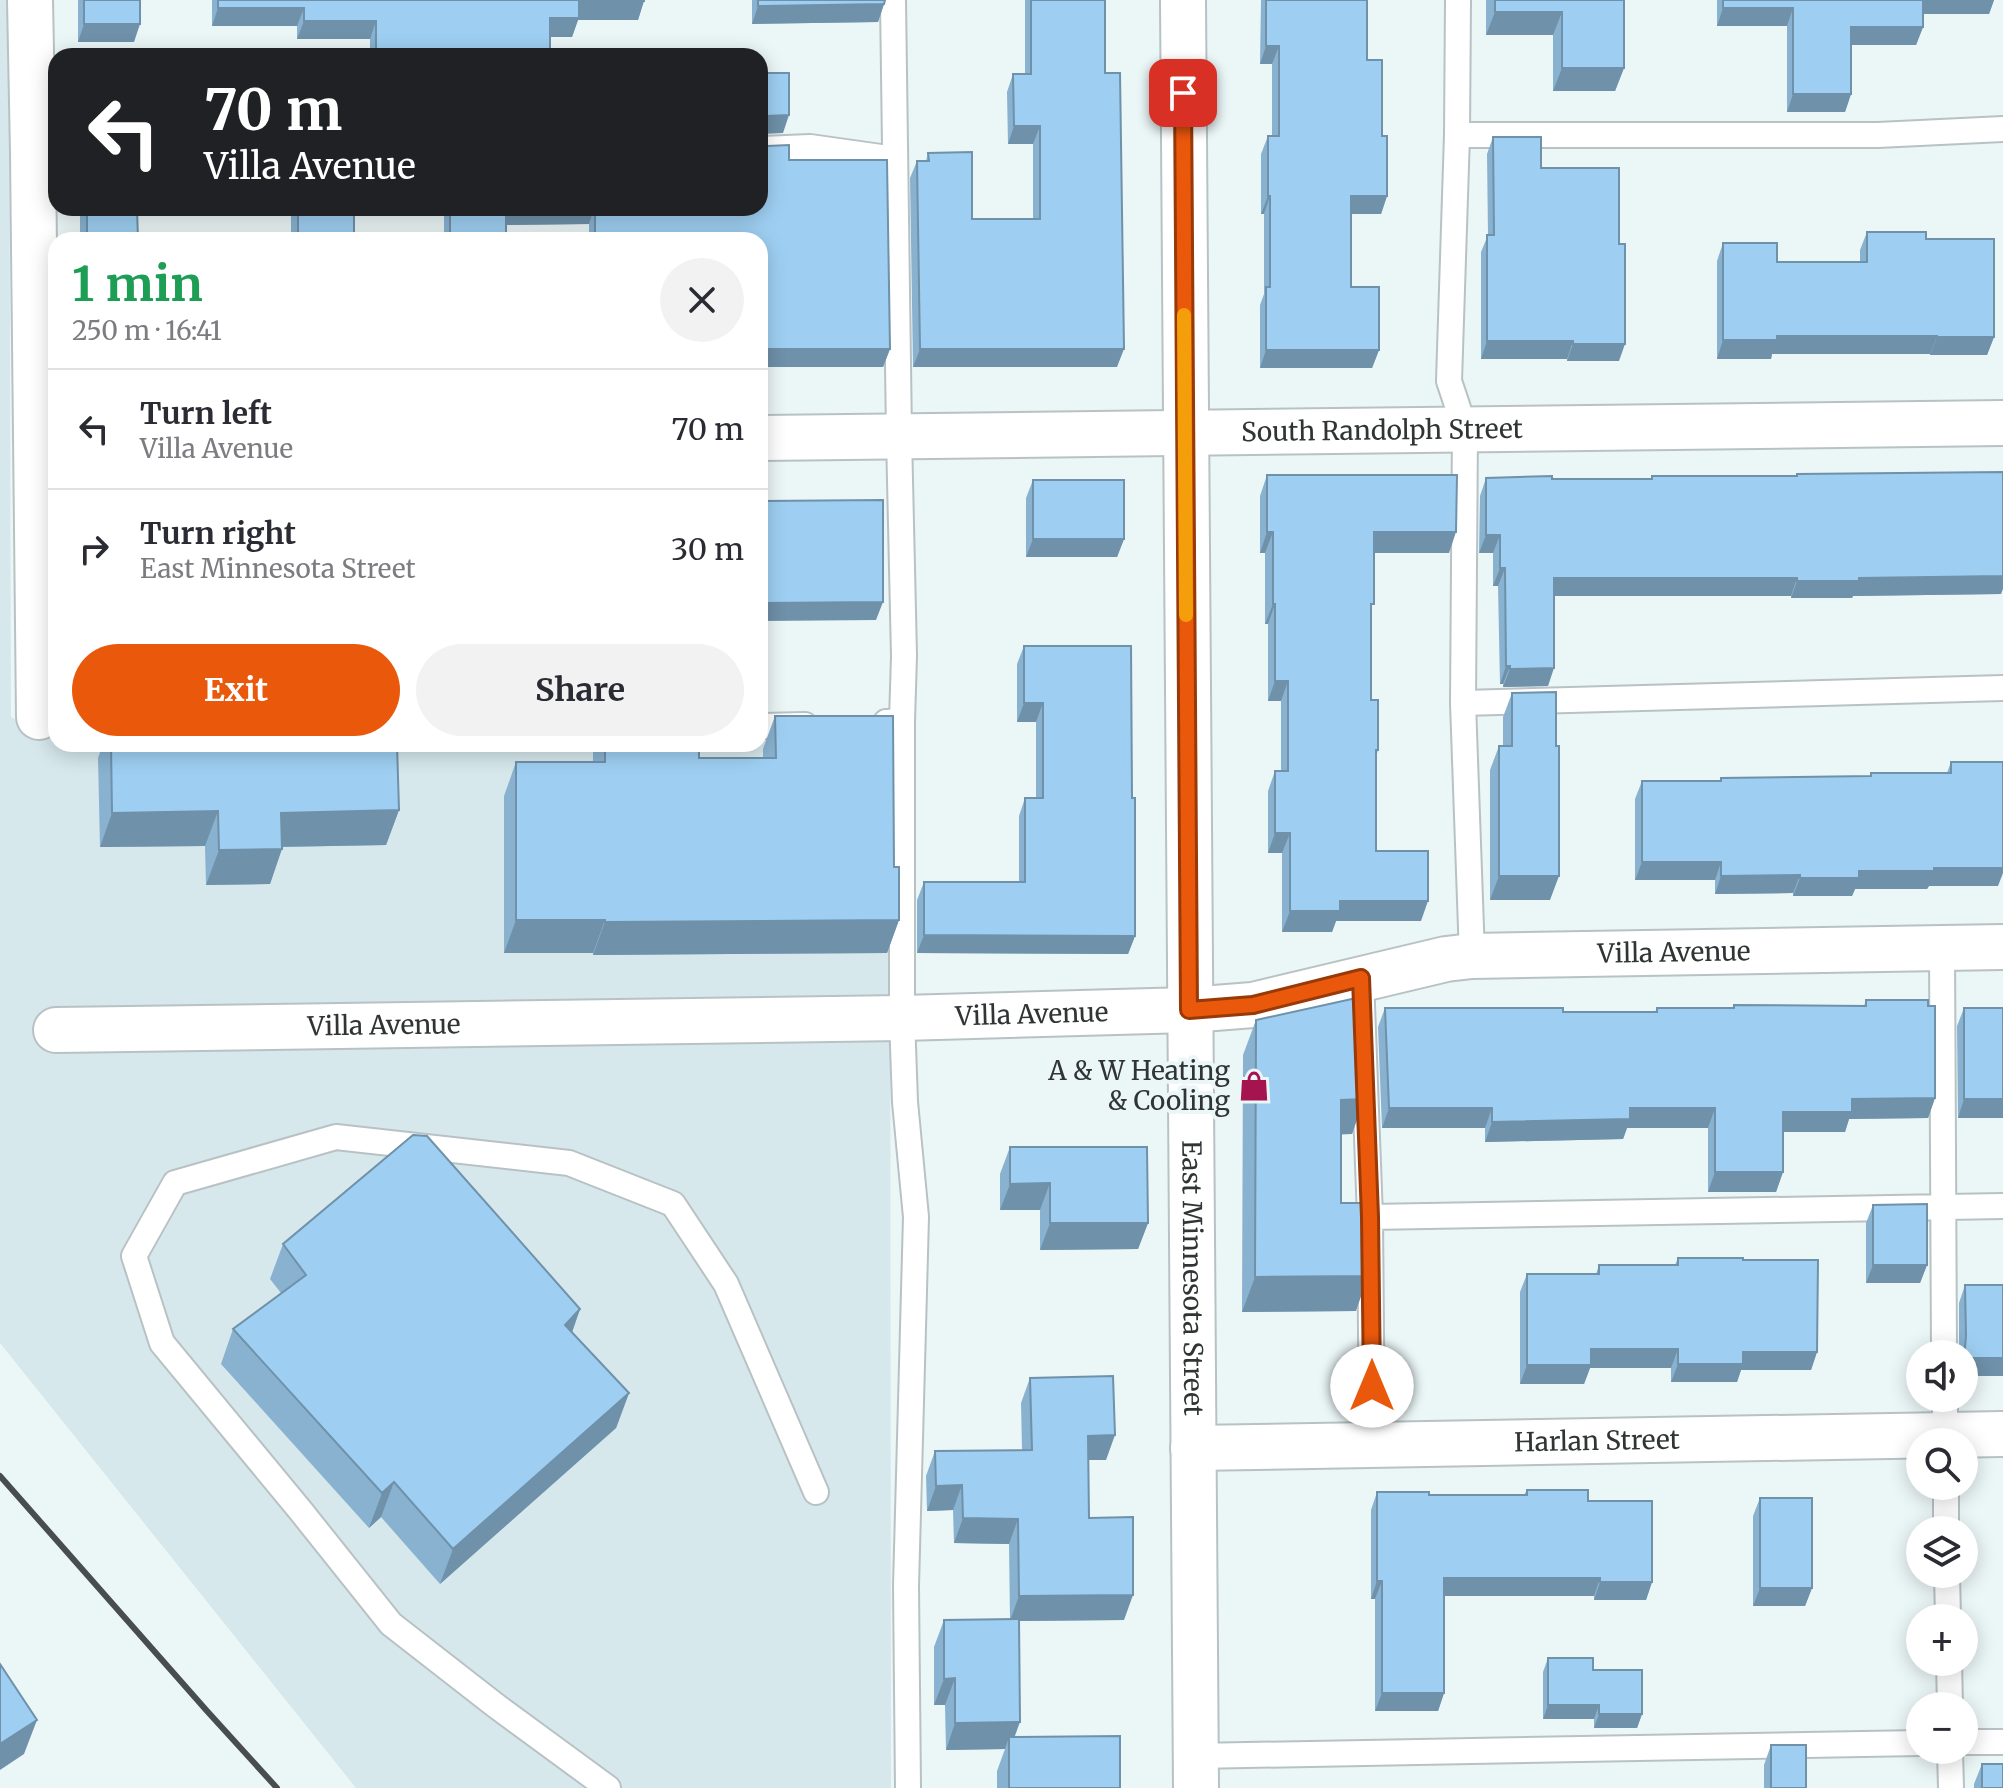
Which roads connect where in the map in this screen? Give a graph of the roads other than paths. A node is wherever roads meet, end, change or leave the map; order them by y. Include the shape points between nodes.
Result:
1 (30, 0) edge
2 (893, 0) edge
3 (1183, 0) edge
4 (1458, 0) edge
5 (2003, 129) edge
6 (1457, 135) junction
7 (768, 149) edge
8 (45, 153) edge
9 (895, 159) junction
10 (2003, 423) edge
11 (1465, 429) junction
12 (1185, 433) junction
13 (899, 436) junction
14 (768, 438) edge
15 (46, 449) edge
16 (2003, 688) edge
17 (1463, 703) junction
18 (48, 721) edge
19 (902, 721) junction
20 (866, 724) edge
21 (822, 725) edge
22 (768, 726) edge
23 (2003, 947) edge
24 (1942, 948) junction
25 (1472, 956) junction
26 (1361, 978) junction
27 (1189, 1010) junction
28 (902, 1018) junction
29 (56, 1030) dead end
30 (2003, 1206) edge
31 (1943, 1207) junction
32 (1370, 1217) junction
33 (1944, 1340) edge
34 (1945, 1425) edge
35 (2003, 1434) edge
36 (1372, 1445) junction
37 (1193, 1448) junction
38 (816, 1492) dead end
39 (1978, 1742) edge
40 (2003, 1742) edge
41 (1906, 1744) edge
42 (1950, 1764) edge
43 (1196, 1772) edge
44 (608, 1788) edge
45 (908, 1788) edge
46 (1951, 1788) edge

1 - 8 street
2 - 9 lane
3 - 12 street, East Minnesota Street
4 - 6 lane
5 - 6 lane via 1878,135
6 - 11 lane via 1449,381
7 - 9 lane via 810,147
8 - 15 street
9 - 13 lane
10 - 11 street, South Randolph Street
11 - 12 street, South Randolph Street
11 - 17 lane
12 - 13 street, South Randolph Street
12 - 27 street, East Minnesota Street
13 - 14 street, South Randolph Street
13 - 19 lane
15 - 18 street
16 - 17 lane
17 - 25 lane
19 - 20 lane
19 - 28 lane
21 - 22 lane
23 - 24 street, Villa Avenue
24 - 25 street, Villa Avenue
24 - 31 lane
25 - 26 street, Villa Avenue
26 - 27 street, Villa Avenue via 1253,1005
26 - 32 lane
27 - 28 street, Villa Avenue
27 - 37 street, East Minnesota Street
28 - 29 street, Villa Avenue
28 - 45 lane via 916,1217 906,1586
30 - 31 lane
31 - 32 lane
31 - 33 lane
32 - 36 lane
34 - 35 street, Harlan Street
34 - 36 street, Harlan Street
36 - 37 street, Harlan Street
37 - 43 street, East Minnesota Street
38 - 44 lane via 726,1284 673,1204 569,1163 336,1137 175,1183 134,1256 162,1343 391,1624
39 - 40 lane
41 - 43 lane
42 - 46 lane

